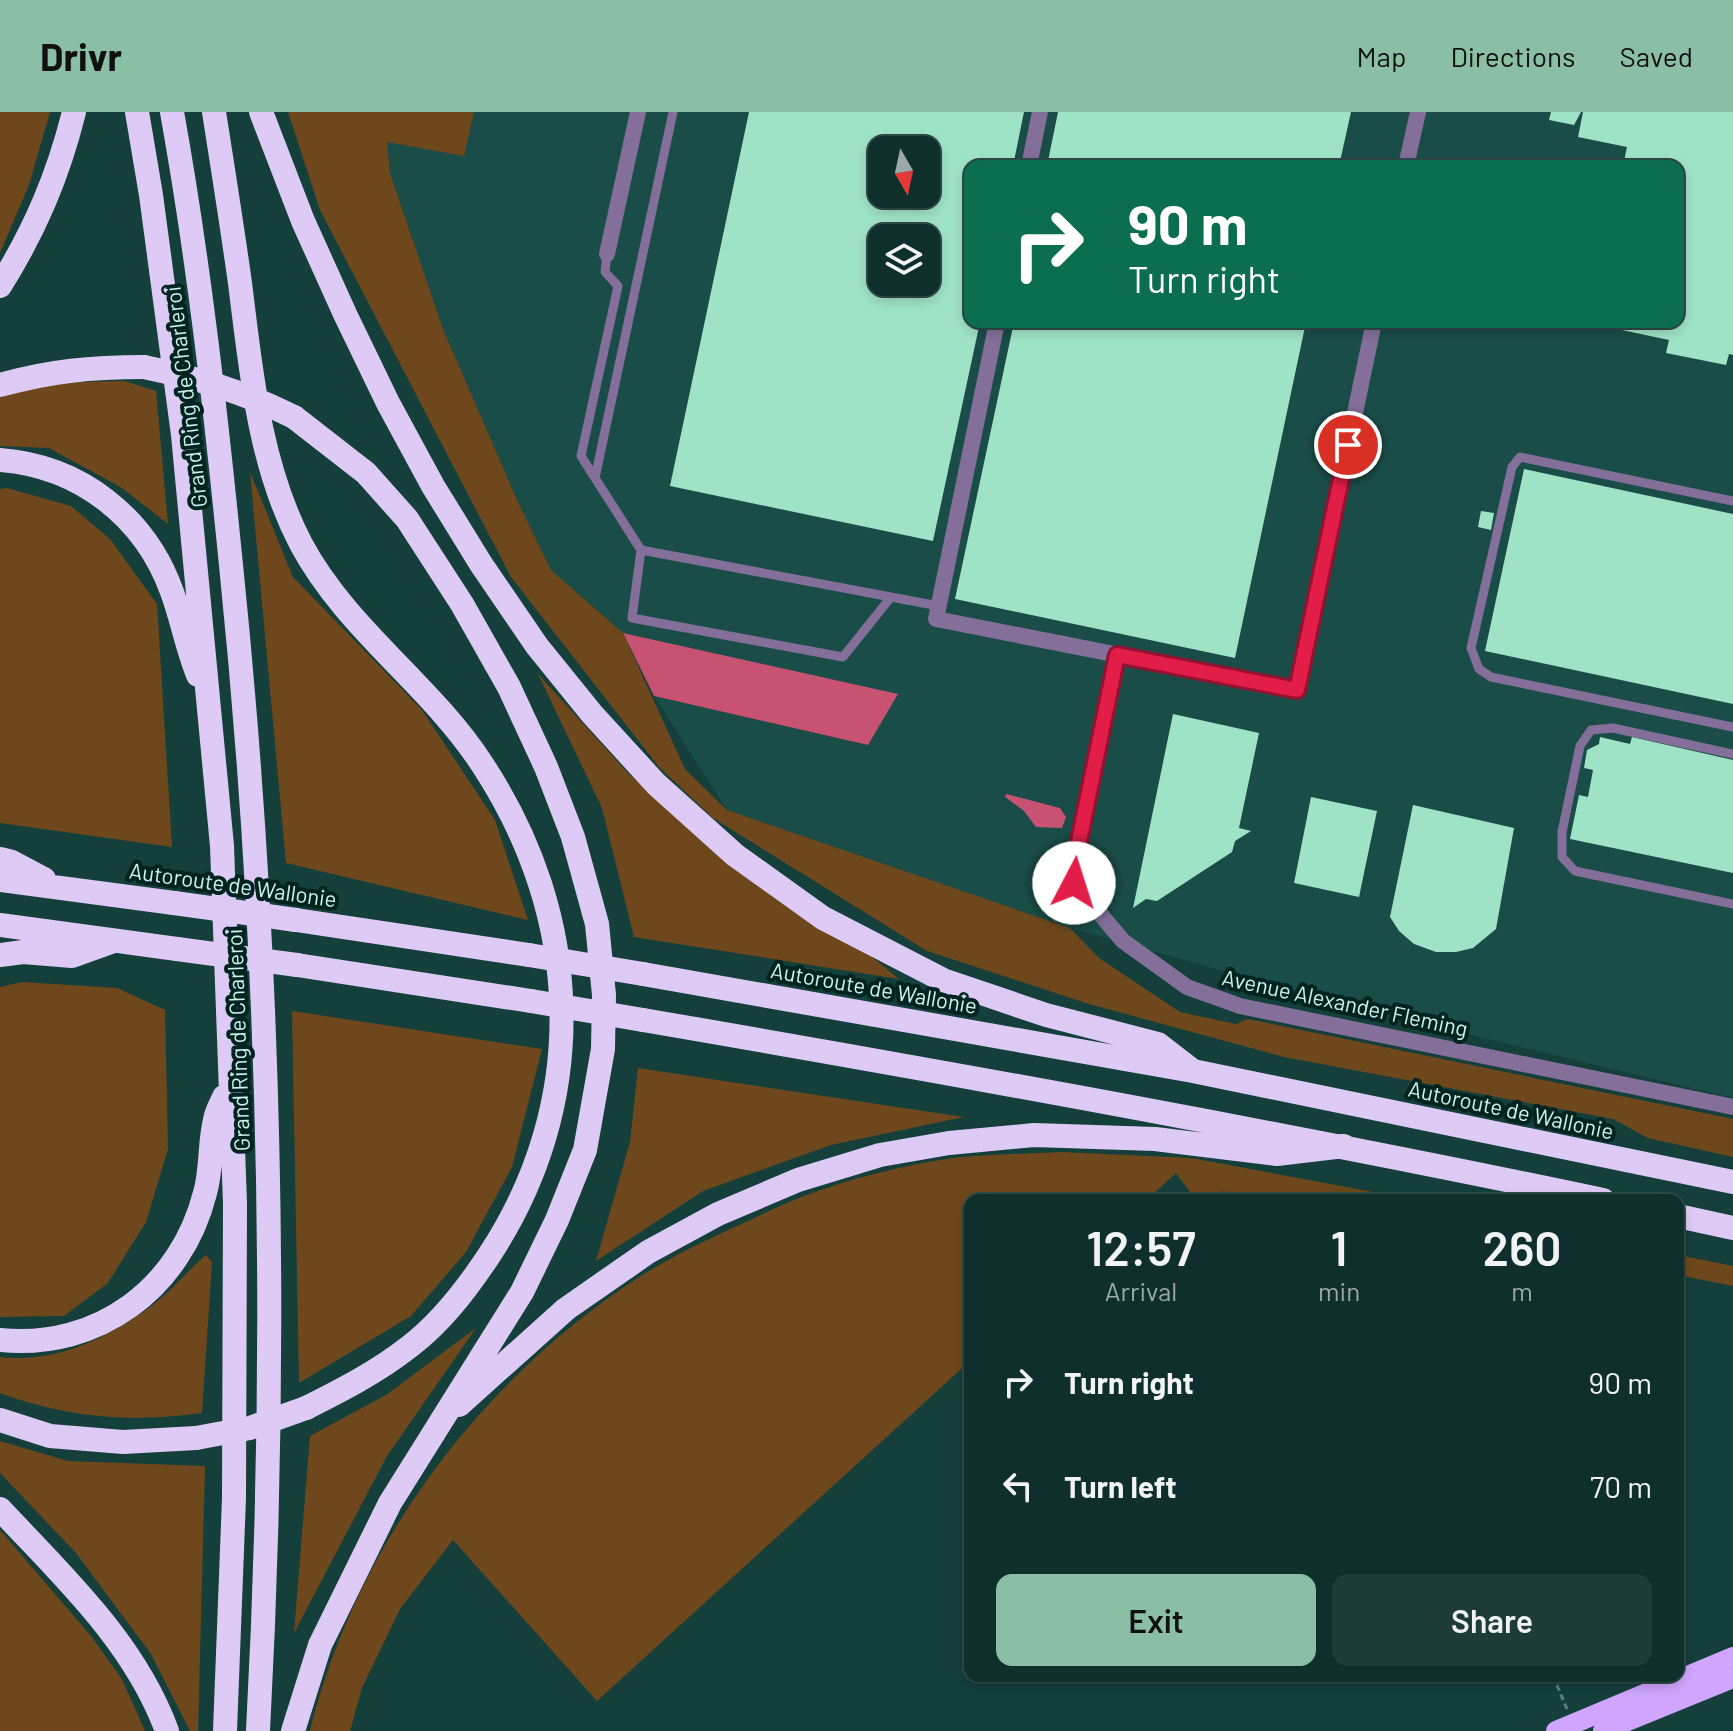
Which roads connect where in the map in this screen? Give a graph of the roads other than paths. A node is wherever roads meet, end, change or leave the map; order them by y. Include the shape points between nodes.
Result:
1 (74, 112) edge
2 (137, 112) edge
3 (172, 112) edge
4 (214, 112) edge
5 (261, 112) edge
6 (638, 112) edge
7 (673, 112) edge
8 (1040, 112) edge
9 (1418, 112) edge
10 (1030, 160) edge
11 (1407, 160) edge
12 (607, 254) joint
13 (0, 286) edge
14 (996, 328) edge
15 (1373, 328) edge
16 (0, 385) edge
17 (0, 460) edge
18 (595, 478) junction
19 (1733, 501) edge
20 (641, 550) junction
21 (891, 597) junction
22 (939, 606) junction
23 (1117, 655) junction
24 (211, 710) junction
25 (1733, 727) edge
26 (1733, 754) edge
27 (0, 859) edge
28 (0, 880) edge
29 (56, 887) junction
30 (1733, 904) edge
31 (0, 925) edge
32 (117, 940) junction
33 (0, 955) edge
34 (1193, 1071) junction
35 (229, 1083) junction
36 (1733, 1107) edge
37 (1344, 1146) junction
38 (1733, 1182) edge
39 (1574, 1194) edge
40 (1684, 1217) edge
41 (1733, 1228) edge
42 (0, 1340) edge
43 (0, 1420) edge
44 (439, 1422) junction
45 (0, 1509) edge
46 (1733, 1657) edge
47 (1684, 1678) edge
48 (1733, 1678) edge
49 (1673, 1682) edge
50 (1564, 1728) edge
51 (167, 1731) edge
52 (225, 1731) edge
53 (258, 1731) edge
54 (293, 1731) edge
55 (1603, 1731) edge

1 - 13 highway via 36,222
2 - 24 highway, Grand Ring de Charleroi via 181,420
3 - 53 highway, Grand Ring de Charleroi via 218,433 255,845 266,1059 271,1347
4 - 43 highway, bridge via 251,372 280,498 336,597 455,729 509,807 550,914 562,991 561,1043 545,1134 505,1232 446,1313 411,1346 306,1408 250,1428 196,1438 123,1442 50,1436
5 - 34 highway via 345,314 433,486 537,646 656,784 735,855 823,918 943,980 1046,1015 1158,1044
6 - 12 street
7 - 18 lane
8 - 10 street
9 - 11 street
12 - 18 lane via 605,272 618,286 581,456
14 - 22 street
15 - 23 street via 1297,690
16 - 44 highway, bridge via 88,367 144,367 235,390 294,417 366,473 407,519 509,687 546,767 573,837 597,924 603,1049 585,1150 557,1220 522,1292
17 - 24 highway via 45,468 86,486 139,531 173,593
18 - 20 lane
19 - 25 lane via 1520,457 1512,467 1471,648 1479,669 1491,677
20 - 21 lane
20 - 21 lane via 632,618 843,657
21 - 22 lane
22 - 23 street via 936,619
23 - 36 street, Avenue Alexander Fleming via 1074,883 1123,941 1153,965 1187,987 1240,1006
24 - 35 highway, Grand Ring de Charleroi via 222,846
26 - 30 lane via 1613,728 1591,730 1580,746 1562,832 1562,857 1575,871
27 - 29 highway
28 - 29 highway, Autoroute de Wallonie
29 - 34 highway, Autoroute de Wallonie, bridge via 529,955
31 - 32 highway
32 - 33 highway via 72,956
32 - 37 highway, bridge via 531,1001
34 - 38 highway, Autoroute de Wallonie
35 - 42 highway via 215,1119 202,1205 166,1271 129,1309 106,1322 53,1340
35 - 52 highway, Grand Ring de Charleroi via 235,1348
37 - 39 highway
37 - 44 highway via 1277,1154 1155,1139 1034,1135 880,1155 798,1180 648,1252 566,1309
40 - 41 highway
44 - 54 highway via 390,1503 320,1645
45 - 51 highway via 109,1628
46 - 47 main road
48 - 55 main road
49 - 50 main road

